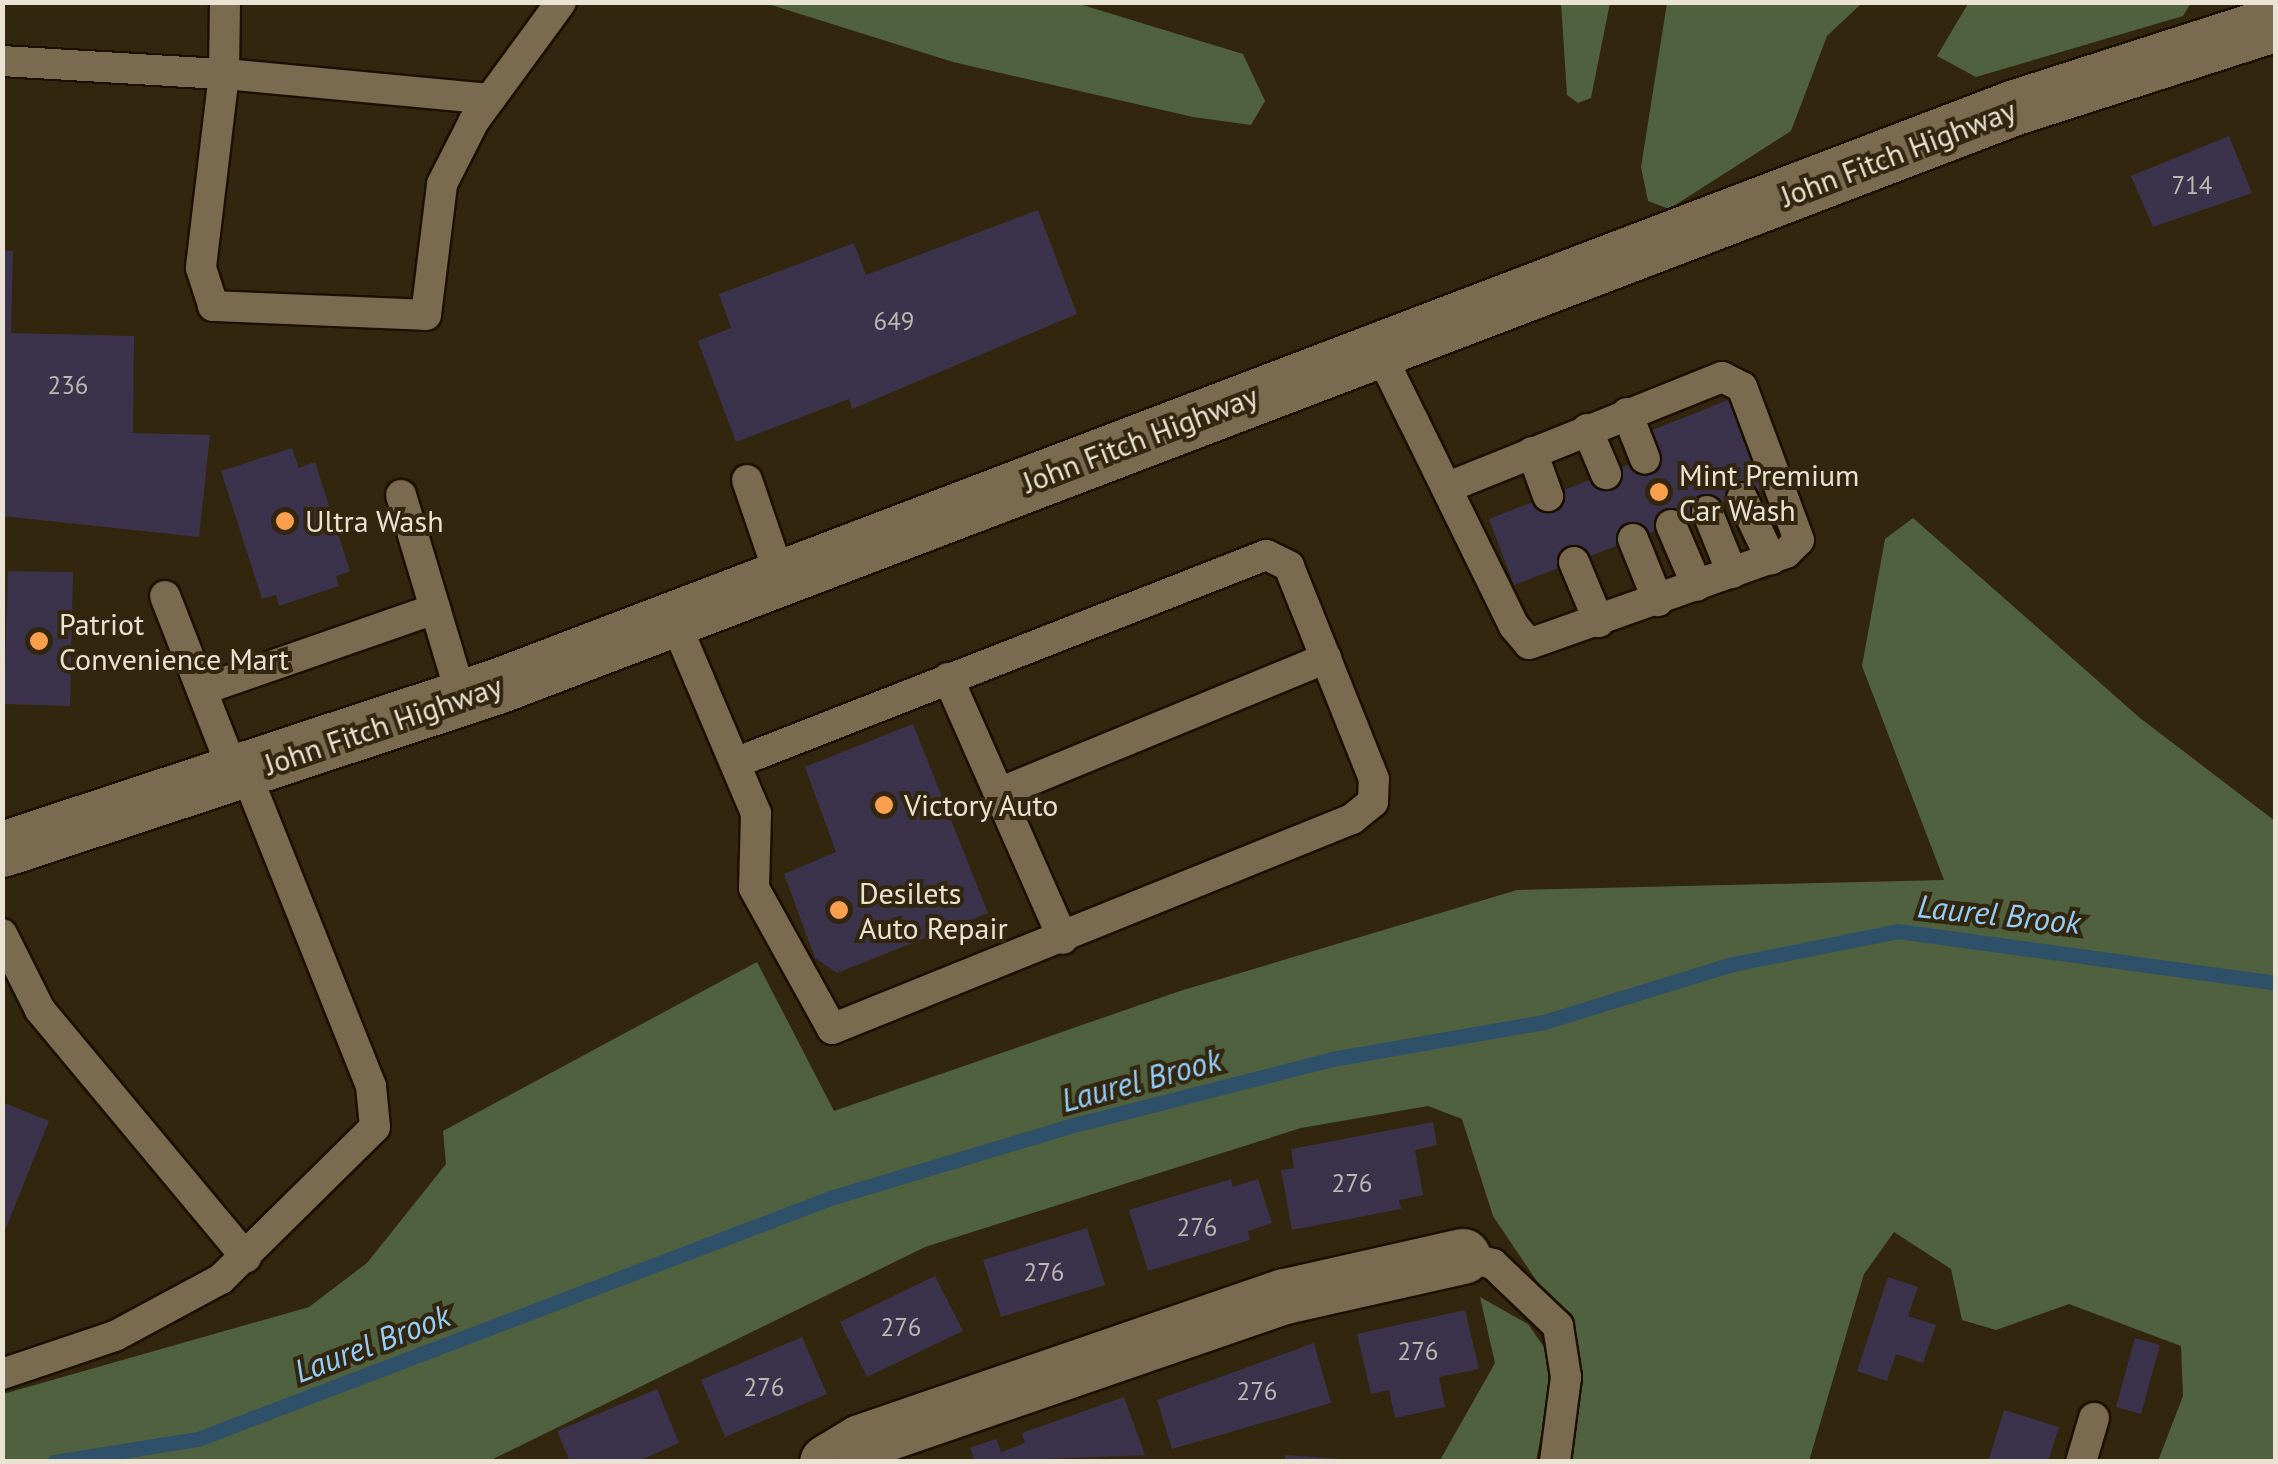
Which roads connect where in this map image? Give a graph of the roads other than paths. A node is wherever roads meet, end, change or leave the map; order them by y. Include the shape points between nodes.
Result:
1 (225, 2) edge
2 (561, 2) edge
3 (2276, 23) edge
4 (2, 61) edge
5 (224, 74) junction
6 (490, 100) junction
7 (1378, 349) junction
8 (1627, 413) junction
9 (1587, 429) junction
10 (1532, 452) junction
11 (1644, 459) dead end
12 (1606, 474) dead end
13 (747, 480) dead end
14 (1446, 488) junction
15 (401, 495) dead end
16 (1548, 496) dead end
17 (1742, 498) dead end
18 (1707, 512) dead end
19 (1671, 525) dead end
20 (1633, 540) dead end
21 (1770, 559) junction
22 (1574, 562) dead end
23 (1732, 574) junction
24 (782, 582) junction
25 (1698, 586) junction
26 (166, 596) dead end
27 (1658, 601) junction
28 (436, 609) junction
29 (674, 620) junction
30 (1598, 622) junction
31 (1326, 658) junction
32 (948, 678) junction
33 (202, 690) junction
34 (462, 698) junction
35 (735, 763) junction
36 (240, 774) junction
37 (999, 794) junction
38 (2, 849) edge
39 (2, 934) edge
40 (1063, 939) junction
41 (1463, 1256) joint
42 (246, 1257) junction
43 (2, 1374) edge
44 (2094, 1418) dead end
45 (827, 1462) edge
46 (1554, 1462) edge
47 (2081, 1462) edge

1 - 5 lane
2 - 6 lane
3 - 7 main road, John Fitch Highway via 2015,107
4 - 5 lane
5 - 6 lane
5 - 6 lane via 201,268 204,290 226,311 426,314 442,184
7 - 14 lane
7 - 24 main road, John Fitch Highway
8 - 9 lane
8 - 11 lane
8 - 21 lane via 1663,412 1699,397 1722,377 1742,387 1799,527 1796,546
9 - 10 lane
9 - 12 lane
10 - 14 lane
10 - 16 lane
13 - 24 lane
14 - 30 lane via 1520,637 1538,645
15 - 28 lane
17 - 21 lane
18 - 23 lane
19 - 25 lane
20 - 27 lane
21 - 23 lane
22 - 30 lane
23 - 25 lane
24 - 29 main road, John Fitch Highway
25 - 27 lane
26 - 33 lane
27 - 30 lane
28 - 33 lane
28 - 34 lane
29 - 34 main road, John Fitch Highway
29 - 35 lane
31 - 32 lane via 1289,566 1266,555
31 - 37 lane
31 - 40 lane via 1374,779 1367,810
32 - 35 lane
32 - 37 lane
33 - 36 lane
34 - 36 main road, John Fitch Highway
35 - 40 lane via 760,831 754,888 832,1029
36 - 38 main road, John Fitch Highway
36 - 42 lane via 379,1108 374,1128 332,1179
37 - 40 lane
39 - 42 lane via 40,1010
41 - 45 main road via 1285,1296 877,1436
41 - 46 lane via 1493,1264 1558,1326 1566,1378
42 - 43 lane via 115,1336
44 - 47 lane

